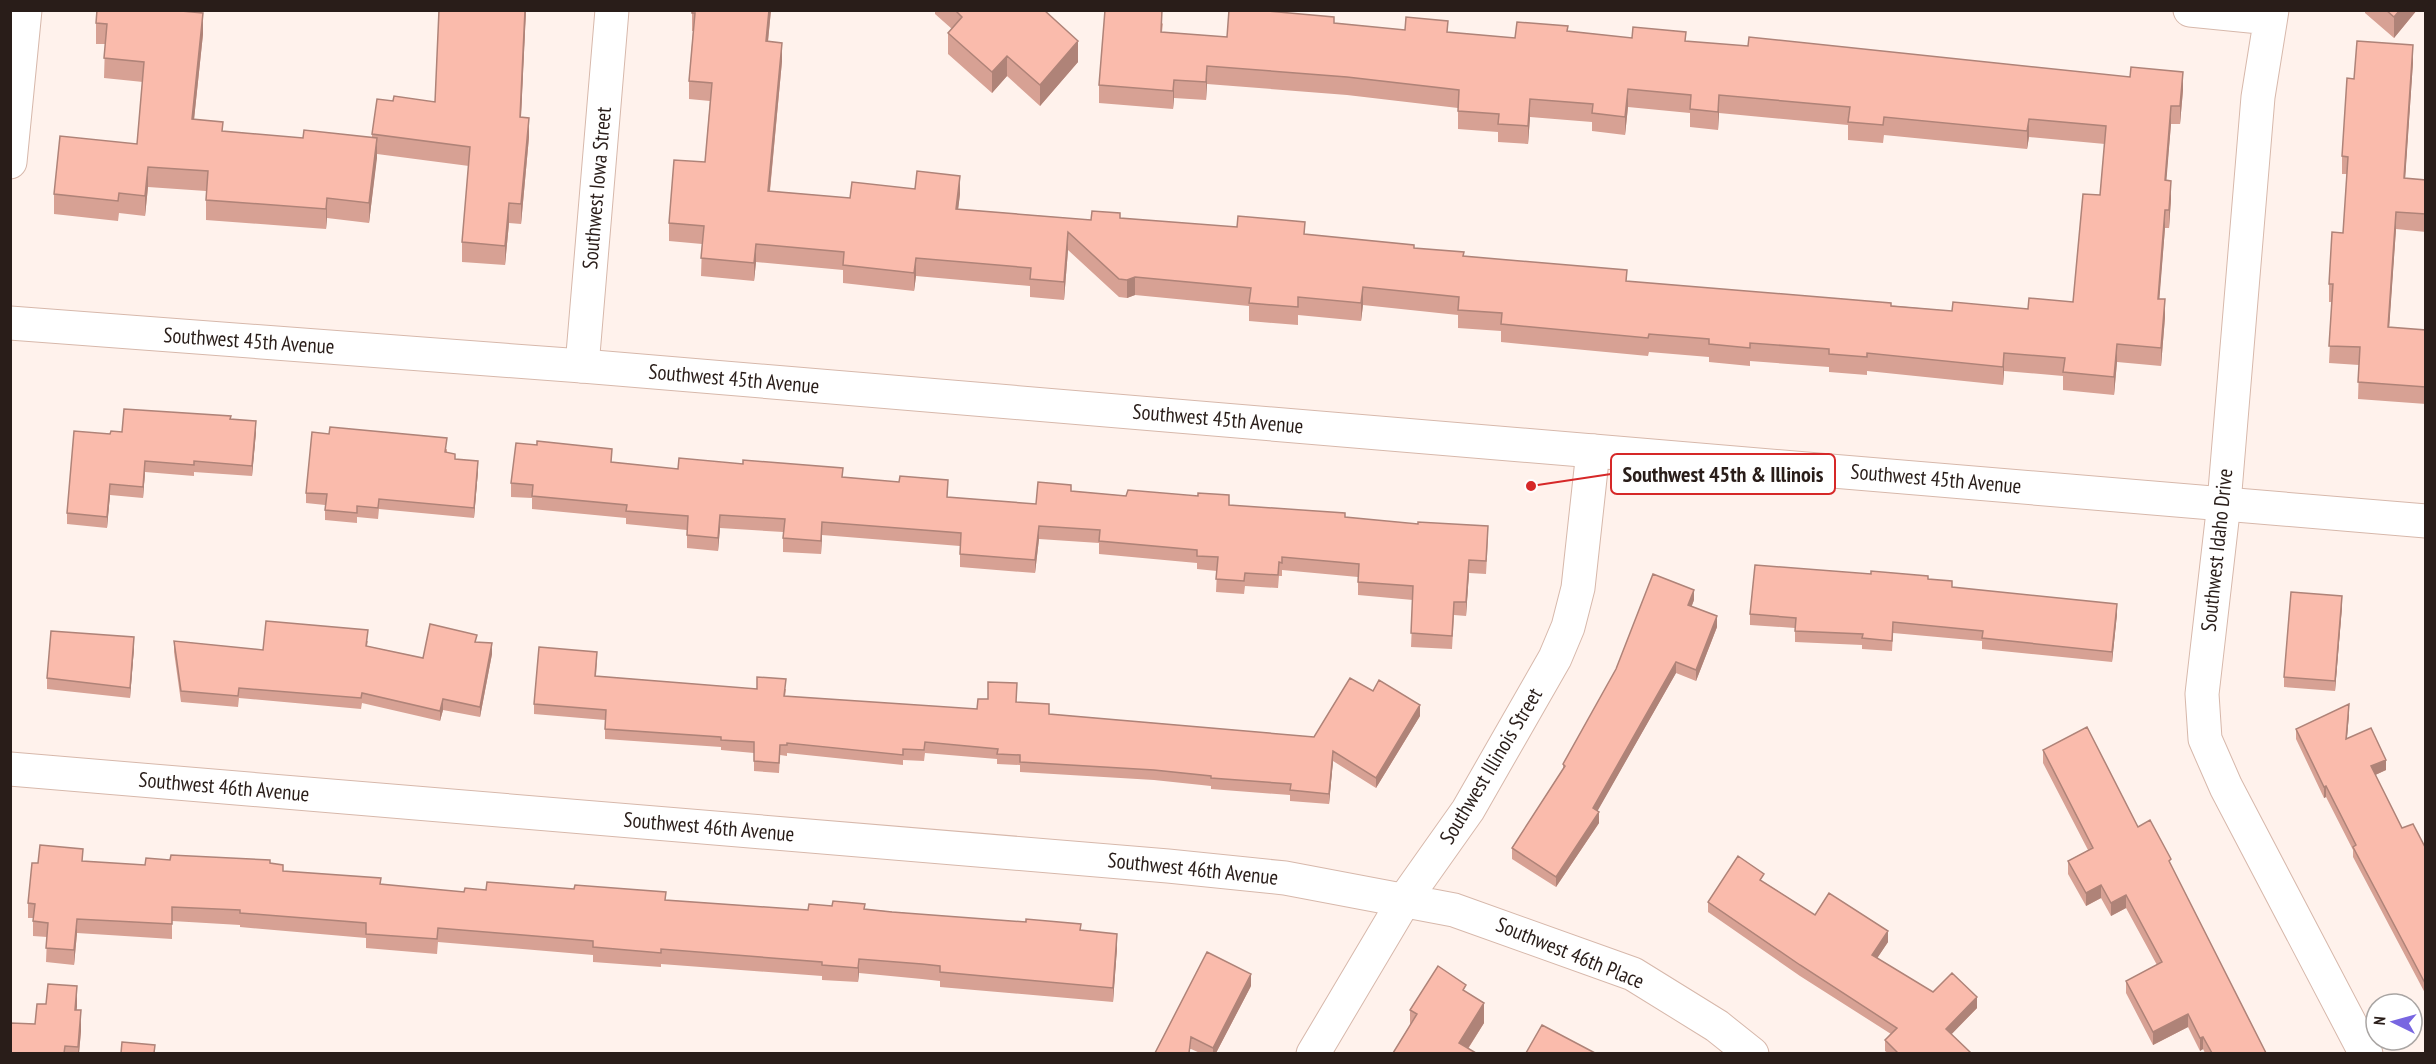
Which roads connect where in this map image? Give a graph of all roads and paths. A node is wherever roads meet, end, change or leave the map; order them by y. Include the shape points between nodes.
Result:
1 (25, 10) edge
2 (612, 10) edge
3 (2190, 10) edge
4 (2271, 14) edge
5 (10, 162) edge
6 (10, 323) edge
7 (582, 366) junction
8 (1593, 451) junction
9 (2223, 503) junction
10 (2426, 520) edge
11 (10, 769) edge
12 (1405, 899) junction
13 (1313, 1053) edge
14 (1752, 1053) edge
15 (2366, 1053) edge

1 - 5 street
2 - 7 street, Southwest Iowa Street
3 - 4 street
4 - 9 street, Southwest Idaho Drive via 2258,97
6 - 7 street, Southwest 45th Avenue
7 - 8 street, Southwest 45th Avenue
8 - 9 street, Southwest 45th Avenue
8 - 12 street, Southwest Illinois Street via 1578,588 1555,658 1468,810
9 - 10 street, Southwest 45th Avenue
9 - 15 street, Southwest Idaho Drive via 2202,694 2205,739 2226,787
11 - 12 street, Southwest 46th Avenue via 1168,866 1285,878
12 - 13 street, Southwest Illinois Street
12 - 14 street, Southwest 46th Place via 1489,921 1633,974 1717,1026

